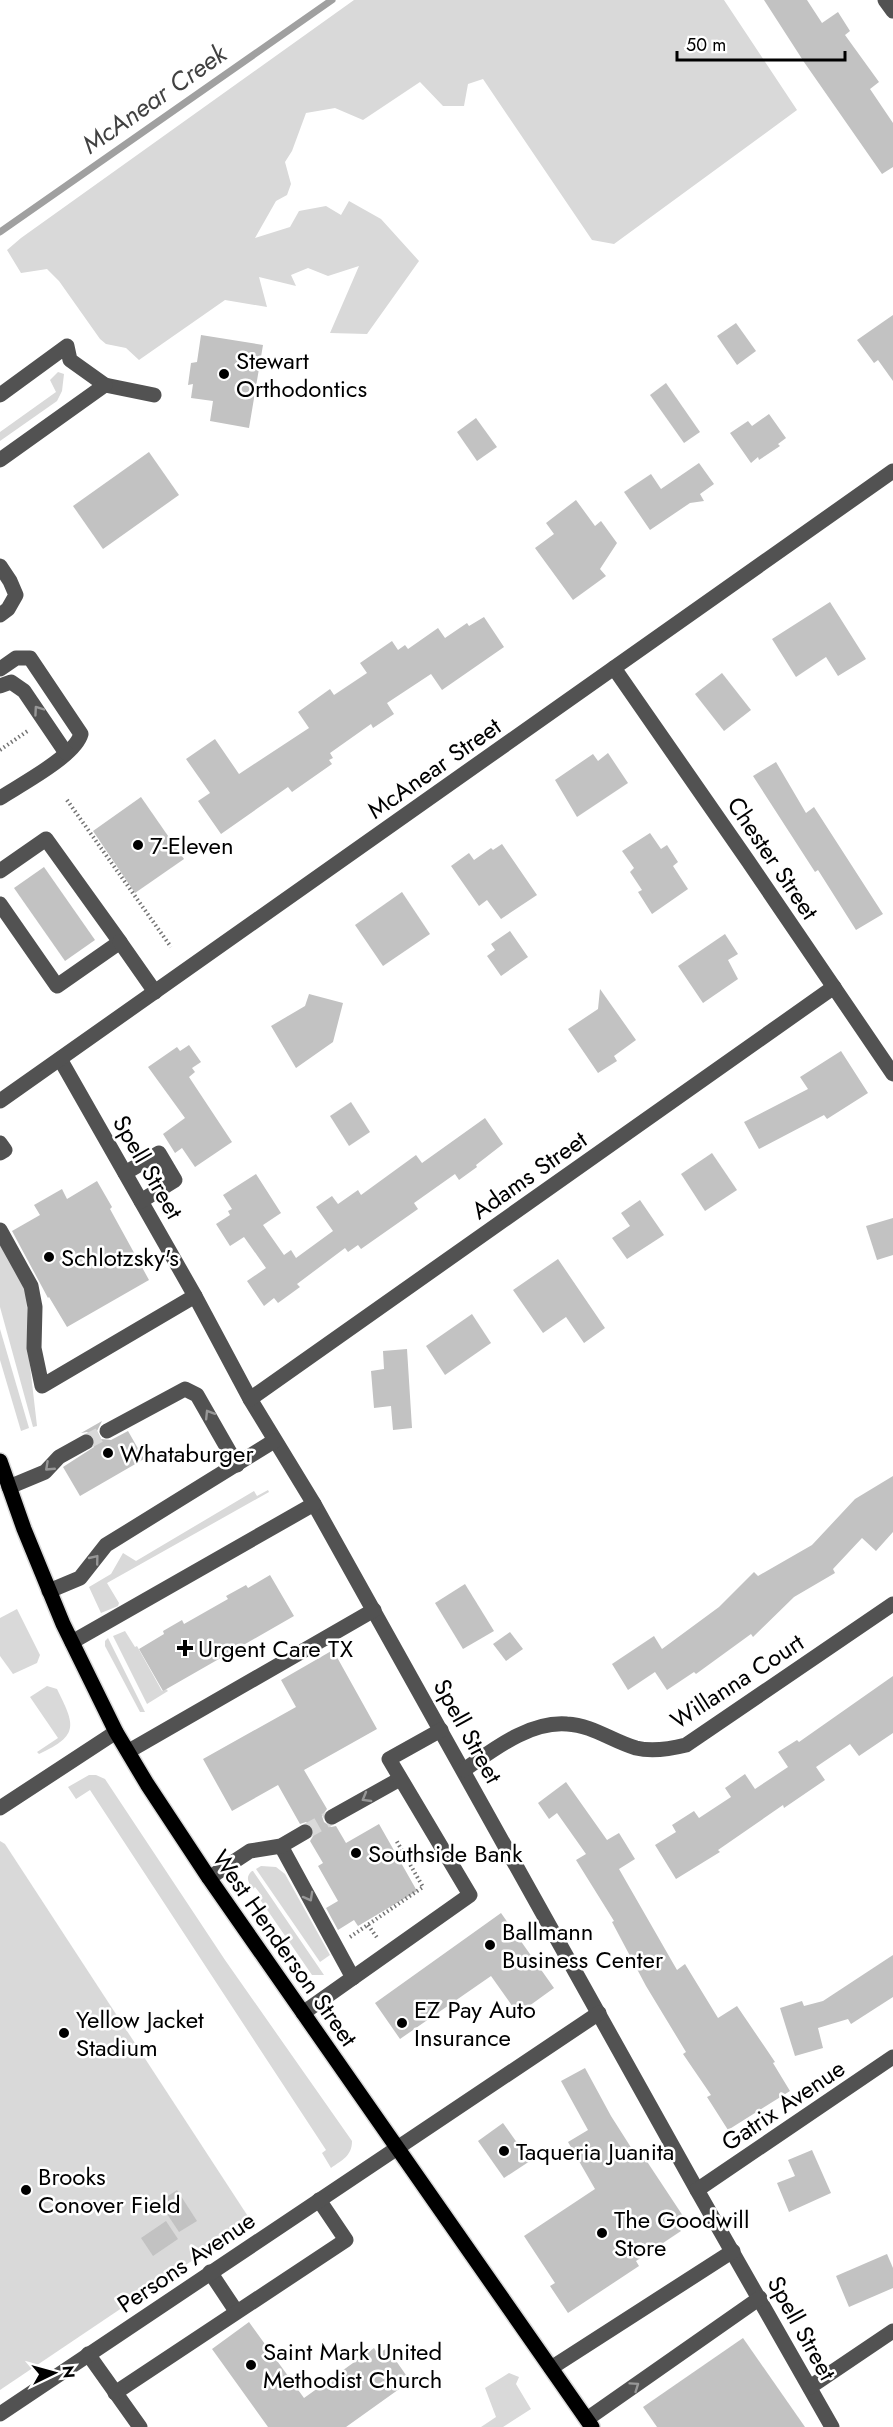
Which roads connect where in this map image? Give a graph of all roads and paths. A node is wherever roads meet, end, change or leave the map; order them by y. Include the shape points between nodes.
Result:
1 (885, 0) edge
2 (893, 11) edge
3 (105, 385) junction
4 (0, 395) edge
5 (154, 395) dead end
6 (0, 460) edge
7 (893, 471) edge
8 (0, 566) edge
9 (0, 615) edge
10 (614, 668) junction
11 (0, 669) edge
12 (0, 686) edge
13 (44, 719) junction
14 (0, 750) edge
15 (66, 753) junction
16 (0, 798) edge
17 (67, 800) dead end
18 (0, 871) edge
19 (0, 904) edge
20 (120, 942) junction
21 (171, 947) dead end
22 (834, 987) junction
23 (155, 992) junction
24 (60, 1059) junction
25 (893, 1074) edge
26 (0, 1101) edge
27 (0, 1143) edge
28 (0, 1153) edge
29 (125, 1173) junction
30 (141, 1201) junction
31 (0, 1230) edge
32 (195, 1296) junction
33 (250, 1399) junction
34 (107, 1431) tunnel mouth
35 (274, 1441) junction
36 (86, 1442) tunnel mouth
37 (0, 1461) edge
38 (237, 1465) junction
39 (9, 1487) junction
40 (314, 1504) junction
41 (49, 1591) junction
42 (893, 1604) edge
43 (374, 1610) junction
44 (72, 1642) junction
45 (441, 1730) junction
46 (116, 1732) junction
47 (129, 1751) junction
48 (464, 1770) junction
49 (400, 1779) junction
50 (0, 1808) edge
51 (332, 1817) tunnel mouth
52 (305, 1832) tunnel mouth
53 (396, 1840) dead end
54 (281, 1846) junction
55 (209, 1878) junction
56 (349, 1938) dead end
57 (353, 1978) junction
58 (303, 2013) junction
59 (599, 2013) junction
60 (893, 2057) edge
61 (397, 2148) junction
62 (697, 2190) junction
63 (319, 2200) junction
64 (733, 2251) junction
65 (210, 2272) junction
66 (760, 2298) junction
67 (236, 2312) junction
68 (893, 2331) edge
69 (88, 2354) junction
70 (551, 2368) junction
71 (810, 2388) junction
72 (115, 2393) junction
73 (0, 2414) edge
74 (590, 2423) edge
75 (140, 2427) edge
76 (832, 2427) edge

1 - 2 street
3 - 4 street via 70,360 67,346
3 - 5 street
3 - 6 street
7 - 10 street, McAnear Street
8 - 9 street via 16,595
10 - 22 street, Chester Street
10 - 23 street, McAnear Street
11 - 15 street via 16,658 30,658 36,665 81,734
13 -> 12 street via 19,686 11,682
13 - 14 path
13 - 15 street
15 - 16 street
17 - 21 path
18 - 20 street via 46,839
19 - 20 street via 57,986
20 - 23 street
22 - 25 street, Chester Street
22 - 33 street, Adams Street
23 - 24 street, McAnear Street
24 - 26 street, McAnear Street
24 - 29 street, Spell Street
27 - 28 street via 5,1150
29 - 30 street, Spell Street
29 - 30 street via 159,1153 165,1162 175,1180
30 - 32 street, Spell Street
31 - 32 street via 31,1286 34,1348 42,1386
32 - 33 street, Spell Street
33 - 35 street, Spell Street
38 -> 34 street via 197,1395 185,1389
35 - 38 street
35 - 40 street, Spell Street
36 -> 39 street via 59,1457 45,1472
37 - 39 main road, West Henderson Street
41 -> 38 street via 80,1578 106,1545
39 - 41 main road, West Henderson Street
40 - 43 street, Spell Street
40 - 44 street
41 - 44 main road, West Henderson Street
42 - 48 street, Willanna Court via 686,1745 655,1750 636,1748 583,1727 547,1725 501,1744
43 - 45 street, Spell Street
43 - 47 street
44 - 46 main road, West Henderson Street
45 - 48 street, Spell Street
45 - 49 street via 389,1760
46 - 47 main road, West Henderson Street
46 - 50 street
47 - 55 main road, West Henderson Street
48 - 59 street, Spell Street
49 -> 51 street
49 - 57 street via 470,1895
52 - 54 street
53 - 56 path via 423,1887
54 - 55 street via 250,1851
54 -> 57 street
55 - 58 main road, West Henderson Street
57 - 58 street
58 - 61 main road, West Henderson Street
59 - 61 street, Persons Avenue
59 - 62 street, Spell Street
60 - 62 street, Gatrix Avenue
61 - 63 street, Persons Avenue
61 - 70 main road, West Henderson Street
62 - 64 street, Spell Street
63 - 65 street, Persons Avenue
63 - 67 street via 346,2240
64 - 66 street, Spell Street
64 - 70 street
65 - 67 street
65 - 69 street, Persons Avenue
66 - 71 street, Spell Street
74 -> 66 street
67 - 72 street
68 - 71 street
69 - 72 street
69 - 73 street, Persons Avenue
70 - 74 main road, West Henderson Street
71 - 76 street, Spell Street
72 - 75 street

